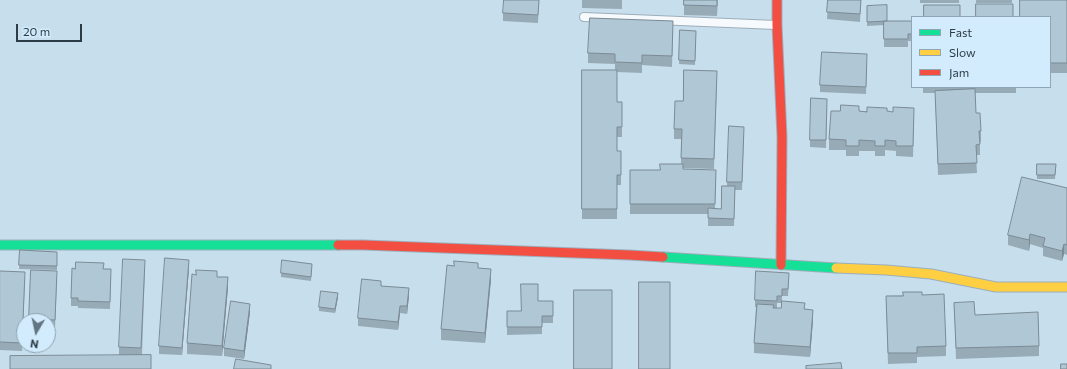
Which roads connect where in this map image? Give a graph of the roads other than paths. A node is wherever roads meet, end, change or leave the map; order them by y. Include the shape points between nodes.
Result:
1 (777, 0) edge
2 (584, 17) dead end
3 (777, 25) junction
4 (0, 245) edge
5 (781, 265) junction
6 (1067, 287) edge

1 - 3 street
2 - 3 lane
3 - 5 street via 782,137
4 - 5 street via 363,245 628,254
5 - 6 street via 930,274 996,287

